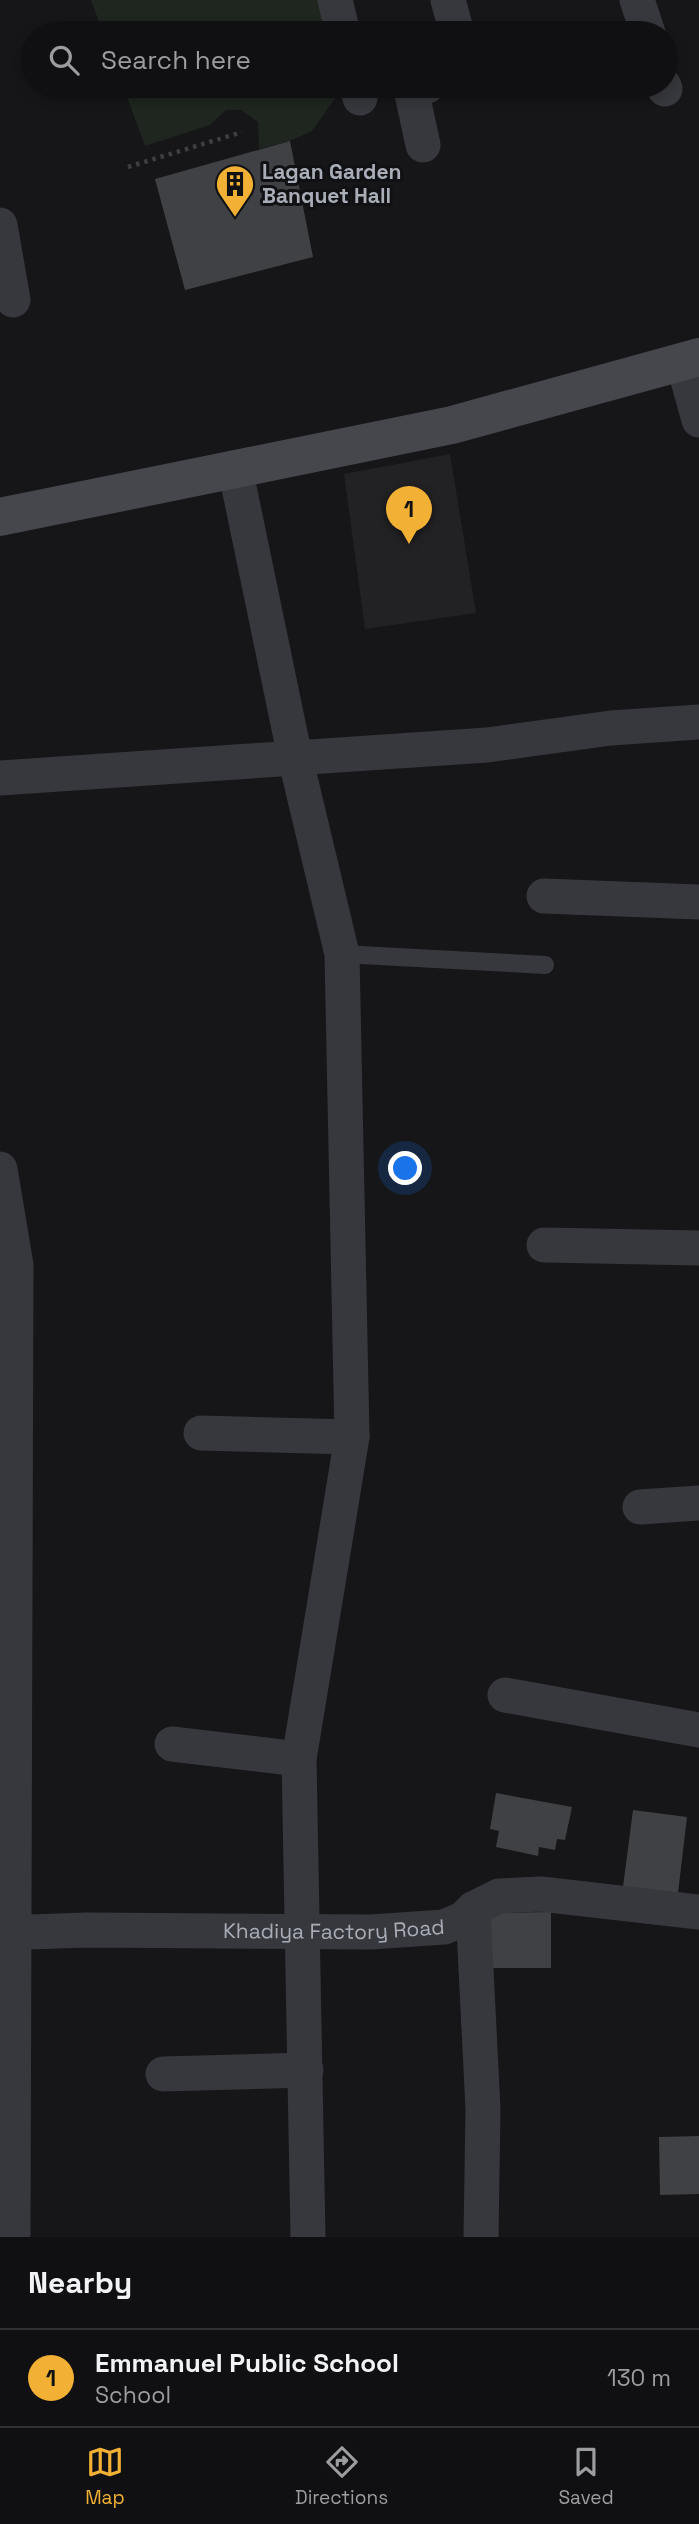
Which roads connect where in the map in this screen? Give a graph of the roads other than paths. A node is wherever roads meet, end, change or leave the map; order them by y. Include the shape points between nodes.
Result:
1 (335, 0) edge
2 (448, 0) edge
3 (637, 0) edge
4 (341, 21) edge
5 (454, 21) edge
6 (644, 21) edge
7 (413, 98) edge
8 (424, 145) dead end
9 (0, 225) edge
10 (13, 300) dead end
11 (691, 359) edge
12 (699, 420) edge
13 (235, 468) junction
14 (0, 517) edge
15 (699, 722) edge
16 (295, 757) junction
17 (0, 778) edge
18 (544, 896) dead end
19 (699, 902) edge
20 (342, 954) junction
21 (545, 965) dead end
22 (0, 1169) edge
23 (544, 1245) dead end
24 (699, 1248) edge
25 (201, 1433) dead end
26 (352, 1437) junction
27 (699, 1503) edge
28 (640, 1507) dead end
29 (505, 1695) dead end
30 (699, 1730) edge
31 (172, 1744) dead end
32 (299, 1759) junction
33 (472, 1909) junction
34 (699, 1912) edge
35 (300, 1931) junction
36 (8, 1932) edge
37 (306, 2070) junction
38 (163, 2074) dead end
39 (8, 2217) edge
40 (308, 2237) edge
41 (481, 2237) edge

1 - 4 street
2 - 5 street
3 - 6 street
7 - 8 street
9 - 10 street
11 - 12 street
11 - 13 main road via 452,425
13 - 14 main road
13 - 16 street
15 - 16 street via 487,745
16 - 17 street
16 - 20 street
18 - 19 street
20 - 21 lane
20 - 26 street
22 - 36 street via 16,1265
23 - 24 street
25 - 26 street
26 - 32 street
27 - 28 street
29 - 30 street
31 - 32 street
32 - 35 street
33 - 34 street, Khadiya Factory Road via 499,1896 541,1894
33 - 35 street, Khadiya Factory Road via 463,1919 444,1927
33 - 41 street via 483,2109
35 - 36 street, Khadiya Factory Road
35 - 37 street
36 - 39 street
37 - 38 street
37 - 40 street

